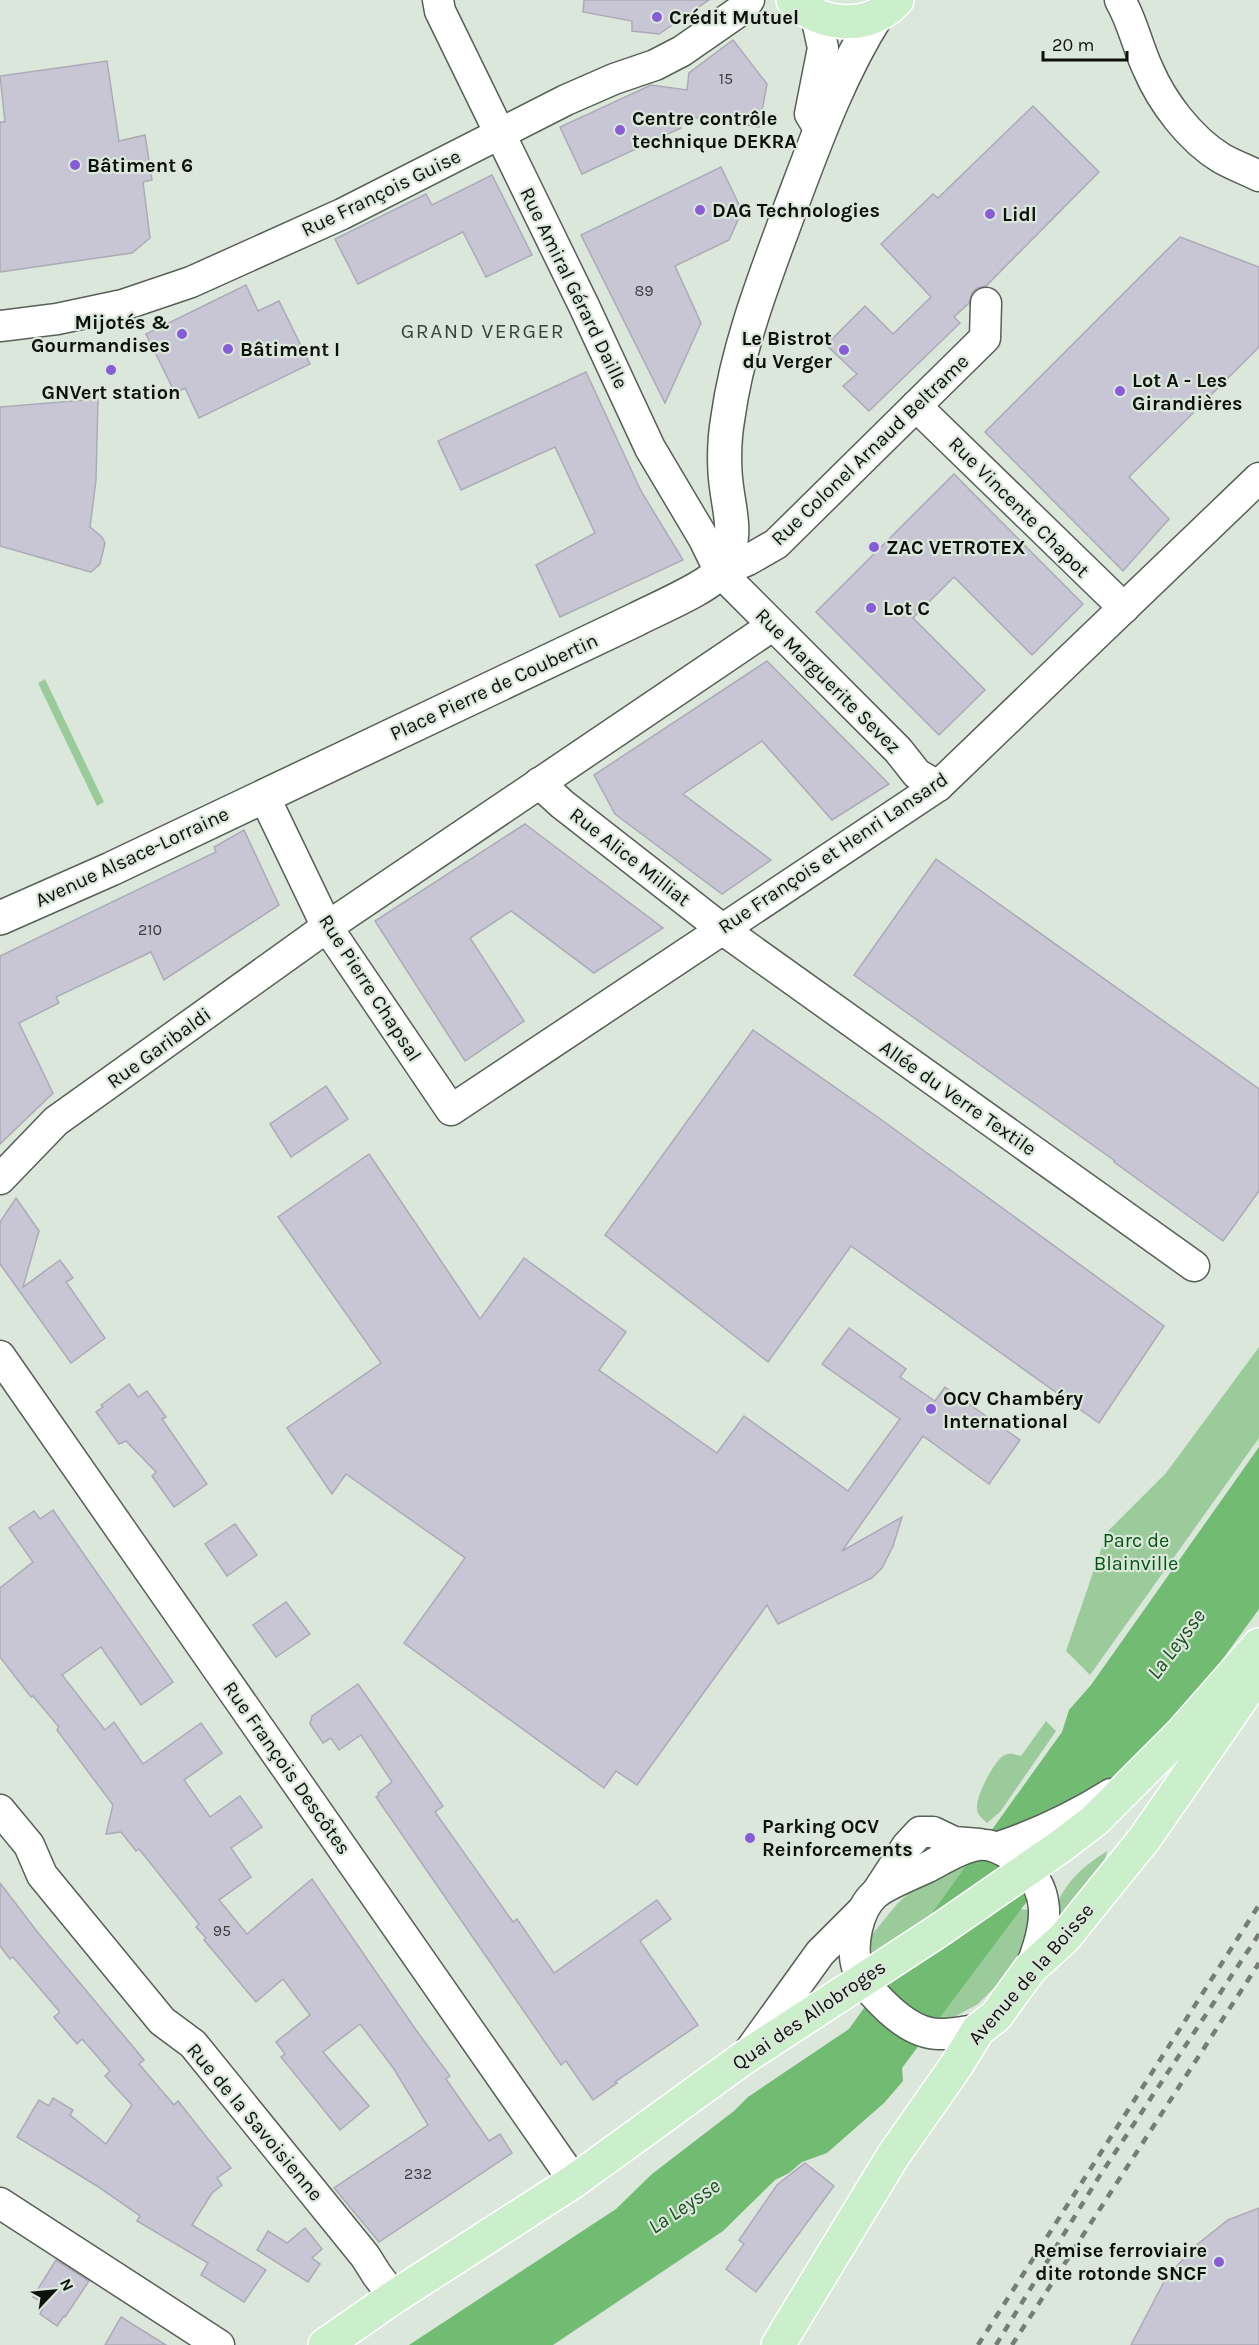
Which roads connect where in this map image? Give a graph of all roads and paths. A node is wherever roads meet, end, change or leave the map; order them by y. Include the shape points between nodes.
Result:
1 (438, 0) edge
2 (774, 0) edge
3 (1120, 0) edge
4 (745, 5) edge
5 (804, 8) edge
6 (887, 8) edge
7 (820, 130) junction
8 (501, 135) junction
9 (1259, 176) edge
10 (986, 303) dead end
11 (0, 326) edge
12 (916, 406) junction
13 (1259, 478) edge
14 (720, 572) junction
15 (1124, 608) junction
16 (772, 626) junction
17 (539, 783) junction
18 (938, 786) junction
19 (264, 796) junction
20 (0, 918) edge
21 (327, 927) junction
22 (722, 929) junction
23 (451, 1110) joint
24 (0, 1179) edge
25 (1194, 1266) dead end
26 (0, 1356) edge
27 (1259, 1646) edge
28 (1259, 1673) edge
29 (1136, 1778) junction
30 (0, 1810) edge
31 (989, 1846) junction
32 (1029, 1868) junction
33 (870, 1901) junction
34 (1030, 1970) junction
35 (862, 1979) junction
36 (978, 2030) junction
37 (745, 2057) junction
38 (574, 2181) junction
39 (0, 2203) edge
40 (394, 2297) junction
41 (219, 2345) edge
42 (325, 2345) edge
43 (778, 2345) edge

1 - 8 street, Rue Amiral Gérard Daille
2 - 4 street, Rue François Guise
3 - 9 street via 1147,68 1168,107 1220,157
4 - 8 street, Rue François Guise via 682,51 566,100
5 - 6 main road via 831,21 847,22
5 - 7 street via 823,48 810,114
6 - 7 main road via 854,53
7 - 14 main road via 753,309 739,362 728,418 725,472 733,523 731,548
8 - 11 street, Rue François Guise via 342,214 191,282 123,305
8 - 14 street, Rue Amiral Gérard Daille via 650,448
10 - 12 street, Rue Colonel Arnaud Beltrame via 986,338
12 - 14 street, Rue Colonel Arnaud Beltrame via 776,544
12 - 15 street, Rue Vincente Chapot
13 - 15 street, Rue François et Henri Lansard
14 - 16 street, Rue Marguerite Sevez
14 - 19 main road, Place Pierre de Coubertin via 690,593
15 - 18 street, Rue François et Henri Lansard
16 - 17 street, Rue Garibaldi
16 - 18 street, Rue Marguerite Sevez via 918,774
17 - 21 street, Rue Garibaldi
17 - 22 street, Rue Alice Milliat
18 - 22 street, Rue François et Henri Lansard
19 - 20 main road, Avenue Alsace-Lorraine
19 - 21 street, Rue Pierre Chapsal
21 - 23 street, Rue Pierre Chapsal
21 - 24 street, Rue Garibaldi via 56,1121
22 - 23 street, Rue François et Henri Lansard
22 - 25 street, Allée du Verre Textile
26 - 38 street, Rue François Descôtes
27 - 29 main road, Quai des Allobroges via 1180,1736
28 - 34 main road, Avenue de la Boisse via 1145,1839 1065,1937
29 - 31 street via 1088,1808 1023,1839
29 - 32 main road, Quai des Allobroges via 1095,1820
30 - 40 street, Rue de la Savoisienne via 29,1845 42,1875 162,2021 193,2044
31 - 32 street
31 - 33 street via 958,1852
32 - 34 street via 1042,1895 1044,1916 1041,1942
32 - 35 main road, Quai des Allobroges
33 - 35 street via 854,1948
33 - 37 street via 820,1953
34 - 36 main road, Avenue de la Boisse via 996,2016
35 - 36 street via 899,2018 919,2031 940,2034
35 - 37 main road, Quai des Allobroges
36 - 43 main road, Avenue de la Boisse via 893,2156
37 - 38 main road, Quai des Allobroges
38 - 40 main road, Quai des Allobroges
39 - 41 street
40 - 42 main road, Quai des Allobroges

